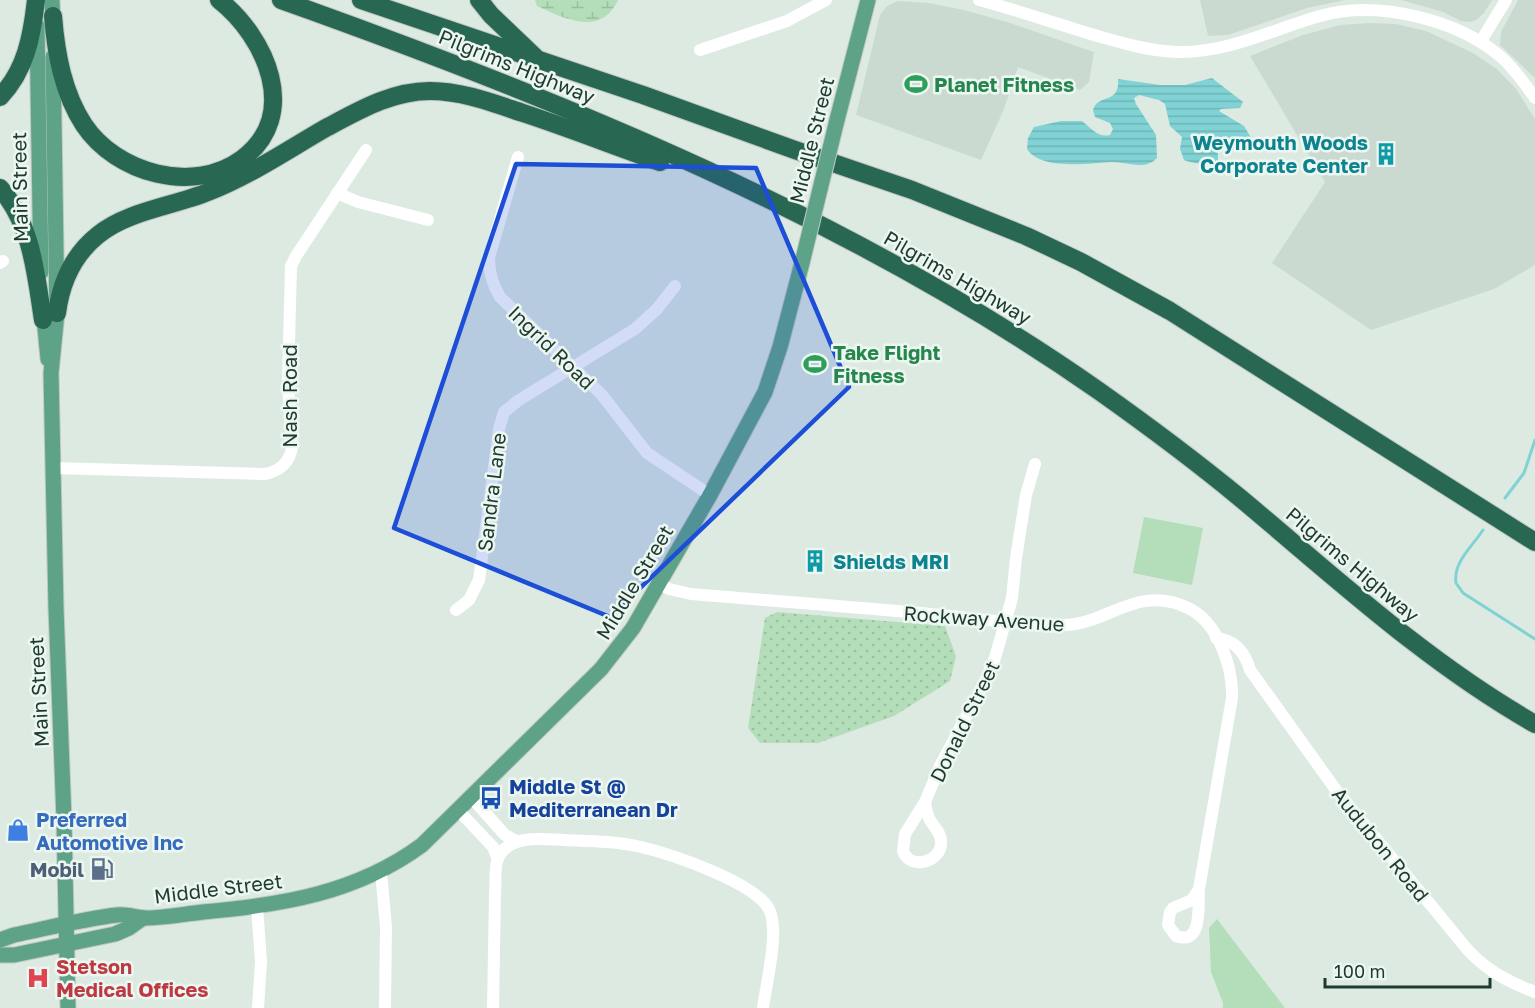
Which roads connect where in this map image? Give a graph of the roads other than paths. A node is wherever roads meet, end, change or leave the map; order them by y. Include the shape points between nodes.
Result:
1 (37, 0) edge
2 (219, 0) edge
3 (282, 0) edge
4 (361, 0) edge
5 (479, 0) edge
6 (826, 0) edge
7 (868, 0) edge
8 (979, 0) edge
9 (1506, 0) edge
10 (53, 8) edge
11 (1481, 41) junction
12 (700, 50) dead end
13 (539, 60) junction
14 (0, 97) edge
15 (1535, 98) edge
16 (366, 150) dead end
17 (518, 157) dead end
18 (0, 188) edge
19 (338, 193) junction
20 (788, 210) junction
21 (428, 220) dead end
22 (675, 285) dead end
23 (50, 317) junction
24 (572, 367) junction
25 (1035, 464) dead end
26 (53, 468) junction
27 (710, 495) junction
28 (1535, 542) edge
29 (659, 584) junction
30 (456, 610) dead end
31 (1006, 622) junction
32 (1216, 638) junction
33 (1251, 670) junction
34 (1230, 673) junction
35 (1535, 724) edge
36 (472, 798) junction
37 (925, 802) junction
38 (459, 811) junction
39 (516, 841) junction
40 (498, 859) junction
41 (381, 872) junction
42 (1199, 889) dead end
43 (258, 908) junction
44 (143, 918) junction
45 (67, 924) junction
46 (0, 940) edge
47 (67, 944) junction
48 (0, 955) edge
49 (1535, 992) edge
50 (68, 1008) edge
51 (258, 1008) edge
52 (385, 1008) edge
53 (494, 1008) edge
54 (763, 1008) edge

1 - 14 highway via 25,59
1 - 23 main road, Main Street
2 - 10 highway via 240,18 261,48 272,82 272,107 264,132 249,153 220,171 194,177 167,176 139,168 90,134 66,87
3 - 20 highway, Pilgrims Highway via 429,54 625,134
4 - 13 highway, Pilgrims Highway
5 - 13 highway
6 - 12 street via 787,21
7 - 27 main road, Middle Street, bridge via 777,359 765,392
8 - 11 street via 1119,42 1163,51 1220,48 1323,15 1363,10 1408,14
9 - 11 street
10 - 23 main road, Main Street
11 - 15 street via 1502,58
13 - 28 highway, Pilgrims Highway via 912,189 1062,253 1170,311
16 - 19 street, Nash Road
17 - 24 street, Ingrid Road via 489,258 491,281 500,297
18 - 23 highway via 18,215 27,238
19 - 21 street
19 - 26 street, Nash Road via 291,266 288,383 292,447 281,468 265,474
20 - 23 highway via 488,102 447,92 410,93 362,109 219,188 106,229 74,262
20 - 35 highway, Pilgrims Highway via 930,284 1090,385 1210,474 1415,645
22 - 24 street, Sandra Lane via 635,329
23 - 26 main road, Main Street
24 - 27 street, Ingrid Road via 602,395 647,453
24 - 30 street, Sandra Lane via 513,404 502,417 481,571 474,591
25 - 31 street, Donald Street via 1026,495
26 - 45 main road, Main Street
27 - 29 main road, Middle Street
29 - 31 street, Rockway Avenue via 691,594
29 - 36 main road, Middle Street via 624,642 601,669
31 - 32 street, Rockway Avenue via 1064,626 1124,605 1154,601 1189,608 1203,619
31 - 37 street, Donald Street via 990,670
32 - 33 street, Audubon Road via 1234,644 1247,658
32 - 34 street, Rockway Avenue
33 - 34 street
33 - 49 street, Audubon Road via 1336,790 1467,949 1501,977
34 - 42 street, Rockway Avenue via 1230,720
36 - 38 main road, Middle Street
36 - 39 street via 505,835
37 - 37 street, Donald Street via 903,840 904,855 914,862 933,858 941,847 940,834
38 - 40 street via 493,847
38 - 41 main road, Middle Street via 402,860
39 - 40 street
39 - 54 street via 592,841 640,847 735,881 751,891 769,909 774,926
40 - 53 street
41 - 43 main road, Middle Street via 334,890
41 - 52 street via 386,927
43 - 44 main road, Middle Street
43 - 51 street
44 - 45 main road, Middle Street via 119,915
44 - 47 main road, Middle Street via 122,932
45 - 46 main road, Middle Street
45 - 47 main road, Main Street
47 - 48 main road, Middle Street
47 - 50 main road, Main Street

